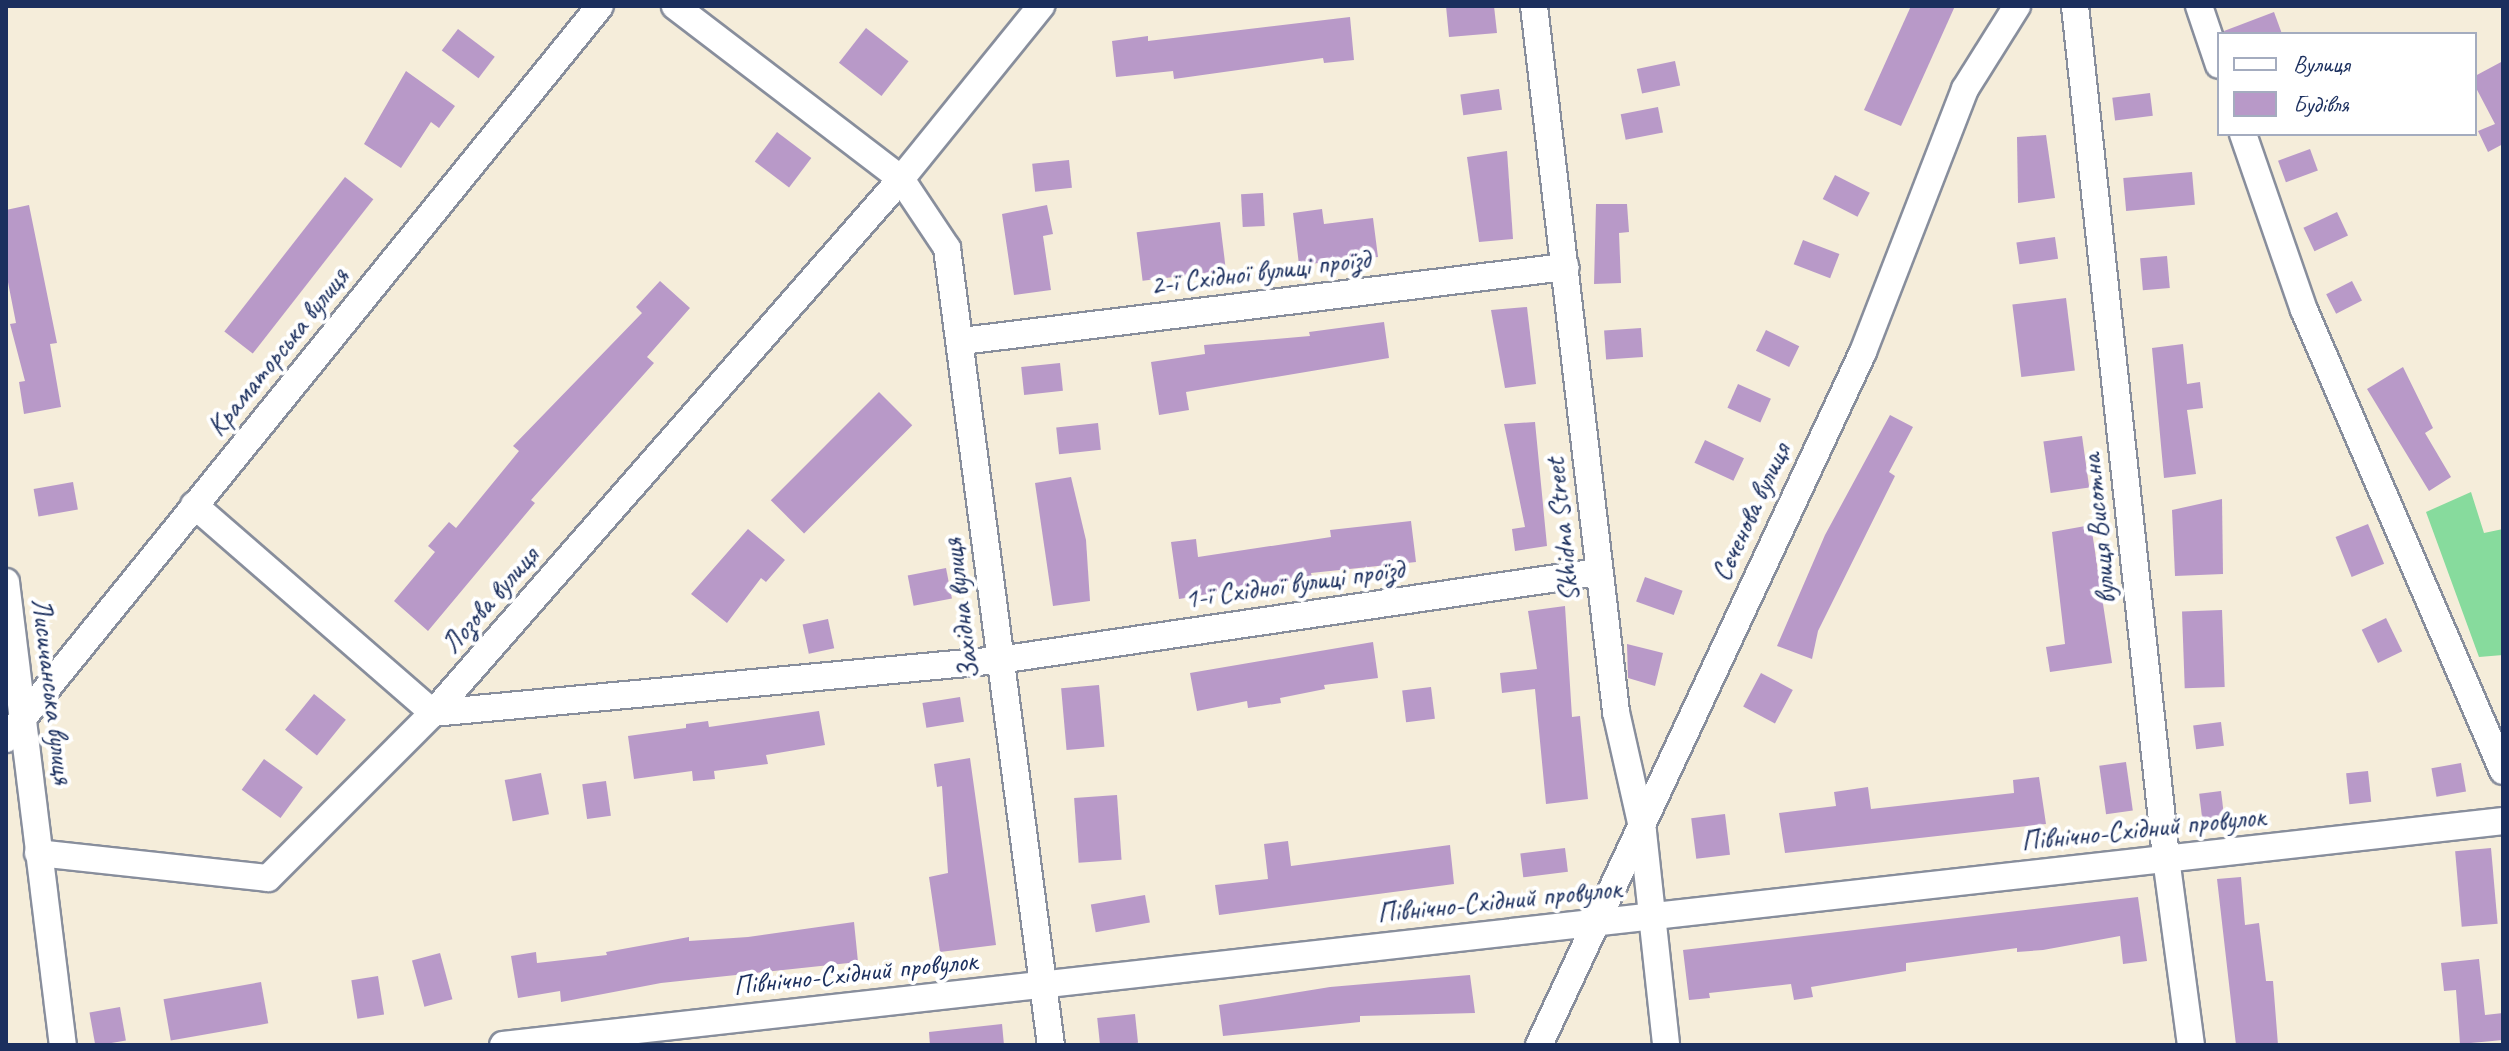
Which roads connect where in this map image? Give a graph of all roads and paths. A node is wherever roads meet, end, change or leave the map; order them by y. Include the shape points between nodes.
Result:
1 (600, 6) edge
2 (675, 6) edge
3 (1041, 6) edge
4 (1534, 6) edge
5 (2017, 6) edge
6 (2075, 6) edge
7 (2199, 6) edge
8 (2217, 59) edge
9 (2244, 136) edge
10 (901, 179) junction
11 (1565, 267) junction
12 (962, 341) junction
13 (194, 505) junction
14 (1598, 572) junction
15 (6, 582) edge
16 (999, 660) junction
17 (25, 713) junction
18 (433, 713) junction
19 (6, 739) edge
20 (2503, 771) edge
21 (1640, 820) junction
22 (2503, 821) edge
23 (38, 853) junction
24 (2166, 858) junction
25 (1652, 916) junction
26 (1601, 922) junction
27 (1042, 985) junction
28 (63, 1045) edge
29 (503, 1045) edge
30 (1051, 1045) edge
31 (1539, 1045) edge
32 (1666, 1045) edge
33 (2191, 1045) edge

1 - 13 street, Краматорська вулиця
2 - 10 street, Західна вулиця
3 - 10 street, Лозова вулиця
4 - 11 street, Skhidna Street
5 - 21 street, Сєченова вулиця via 1965,89 1863,352
6 - 24 street, вулиця Висотна
7 - 8 street
9 - 20 street via 2304,310
10 - 12 street, Західна вулиця via 947,248
10 - 18 street, Лозова вулиця
11 - 12 street, 2-ї Східної вулиці проїзд
11 - 14 street, Skhidna Street
12 - 16 street, Західна вулиця
13 - 17 street, Краматорська вулиця
13 - 18 street
14 - 16 street, 1-ї Східної вулиці проїзд
14 - 21 street, Skhidna Street via 1616,712
15 - 17 street, Лисичанська вулиця
16 - 18 street, 1-ї Східної вулиці проїзд
16 - 27 street, Західна вулиця
17 - 19 street, Краматорська вулиця
17 - 23 street, Лисичанська вулиця
18 - 23 street, Лозова вулиця via 268,878
21 - 25 street, Skhidna Street
21 - 26 street, Сєченова вулиця
22 - 24 street, Північно-Східний провулок
23 - 28 street, Лисичанська вулиця
24 - 25 street, Північно-Східний провулок
24 - 33 street, вулиця Висотна
25 - 26 street, Північно-Східний провулок
25 - 32 street, Skhidna Street
26 - 27 street, Північно-Східний провулок
26 - 31 street, Сєченова вулиця
27 - 29 street, Північно-Східний провулок
27 - 30 street, Західна вулиця

